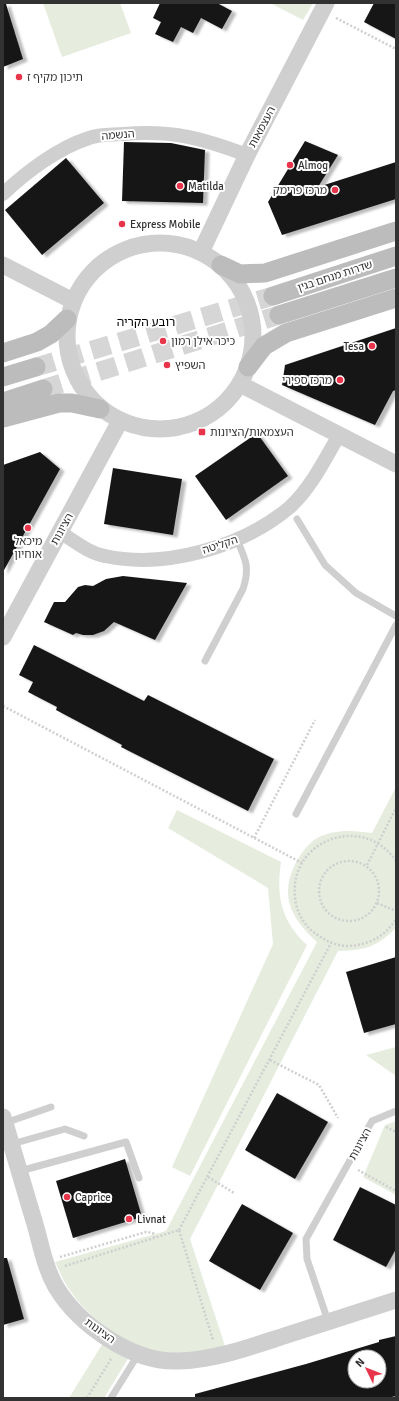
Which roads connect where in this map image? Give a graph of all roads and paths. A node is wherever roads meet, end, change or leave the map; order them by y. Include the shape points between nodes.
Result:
1 (324, 7) edge
2 (396, 49) edge
3 (247, 155) junction
4 (3, 194) edge
5 (396, 231) edge
6 (201, 252) junction
7 (396, 256) edge
8 (3, 265) edge
9 (221, 265) junction
10 (396, 278) edge
11 (273, 296) tunnel mouth
12 (396, 298) edge
13 (73, 301) junction
14 (279, 315) tunnel mouth
15 (67, 319) junction
16 (3, 353) edge
17 (36, 366) tunnel mouth
18 (244, 376) junction
19 (3, 377) edge
20 (43, 389) tunnel mouth
21 (3, 402) edge
22 (100, 409) junction
23 (3, 418) edge
24 (120, 421) junction
25 (339, 435) junction
26 (396, 464) edge
27 (298, 519) dead end
28 (60, 532) junction
29 (237, 540) junction
30 (396, 616) edge
31 (396, 625) edge
32 (3, 637) edge
33 (205, 661) dead end
34 (3, 706) edge
35 (315, 720) dead end
36 (396, 808) edge
37 (296, 814) dead end
38 (254, 838) junction
39 (378, 843) junction
40 (396, 862) edge
41 (302, 863) junction
42 (367, 865) junction
43 (377, 903) junction
44 (396, 911) edge
45 (396, 920) edge
46 (331, 943) junction
47 (270, 1060) junction
48 (51, 1107) dead end
49 (396, 1111) edge
50 (338, 1118) dead end
51 (4, 1120) edge
52 (84, 1136) dead end
53 (12, 1144) junction
54 (348, 1165) junction
55 (20, 1171) junction
56 (208, 1177) junction
57 (138, 1178) dead end
58 (396, 1191) edge
59 (234, 1193) dead end
60 (179, 1230) junction
61 (154, 1238) junction
62 (47, 1266) junction
63 (396, 1300) edge
64 (328, 1322) junction
65 (119, 1344) junction
66 (139, 1353) junction
67 (218, 1355) junction
68 (87, 1398) edge
69 (111, 1398) edge

1 - 2 path
1 - 3 street, העצמאות
3 - 4 street, הנשמה via 207,140 175,134 141,132 90,138 59,153 17,181
3 - 6 street, העצמאות
5 - 9 main road via 265,273 240,274
6 - 9 street
6 - 13 street via 186,246 156,242 126,248 113,255 89,275
7 - 11 main road, שדרות מנחם בגין
8 - 13 street
9 - 18 street via 244,294 250,312 253,330 252,349
10 - 14 main road, שדרות מנחם בגין
12 - 18 main road via 286,333 264,346
13 - 15 street
15 - 16 main road via 51,334 37,342
15 - 22 street via 66,342 72,369 82,388
17 - 19 main road
18 - 24 street via 229,399 215,411 183,427 165,430 146,429
18 - 25 street
20 - 21 main road
22 - 23 main road via 72,402 59,403
22 - 24 street
24 - 28 street, הציונות
25 - 26 street
25 - 29 street, הקליטה via 316,474 290,506
27 - 30 lane via 325,565 356,593
28 - 29 street, הקליטה via 104,556 135,560 205,551
28 - 32 street, הציונות
29 - 33 lane via 245,557 247,577
31 - 37 lane
34 - 38 path
35 - 38 path
36 - 39 path
38 - 41 path
39 - 40 path
39 - 41 path via 362,836 344,835 313,849
39 - 42 path
41 - 46 path via 296,875 295,903 308,928 318,937
42 - 43 path via 374,872 378,882 380,892
42 - 43 path via 349,860 332,866 325,872 321,881 320,899 330,914 347,921 365,916
43 - 44 path
45 - 46 path via 383,934 371,941 344,946
46 - 47 path
47 - 50 path via 319,1085
47 - 56 path
48 - 51 lane
49 - 54 lane, הציונות via 372,1121
51 - 53 street, הציונות
52 - 53 lane via 65,1129
53 - 55 street, הציונות
54 - 58 path
54 - 64 lane, הציונות via 306,1239 307,1259
55 - 57 lane via 126,1142
55 - 62 street, הציונות
56 - 59 path
56 - 60 path
60 - 61 path
60 - 67 path
61 - 62 path
61 - 62 path via 153,1233 146,1232
62 - 65 street, הציונות via 56,1286 71,1307 109,1340
63 - 64 street, הציונות
64 - 67 street, הציונות
65 - 66 street, הציונות
65 - 68 path
66 - 67 street, הציונות via 177,1361
66 - 69 lane

